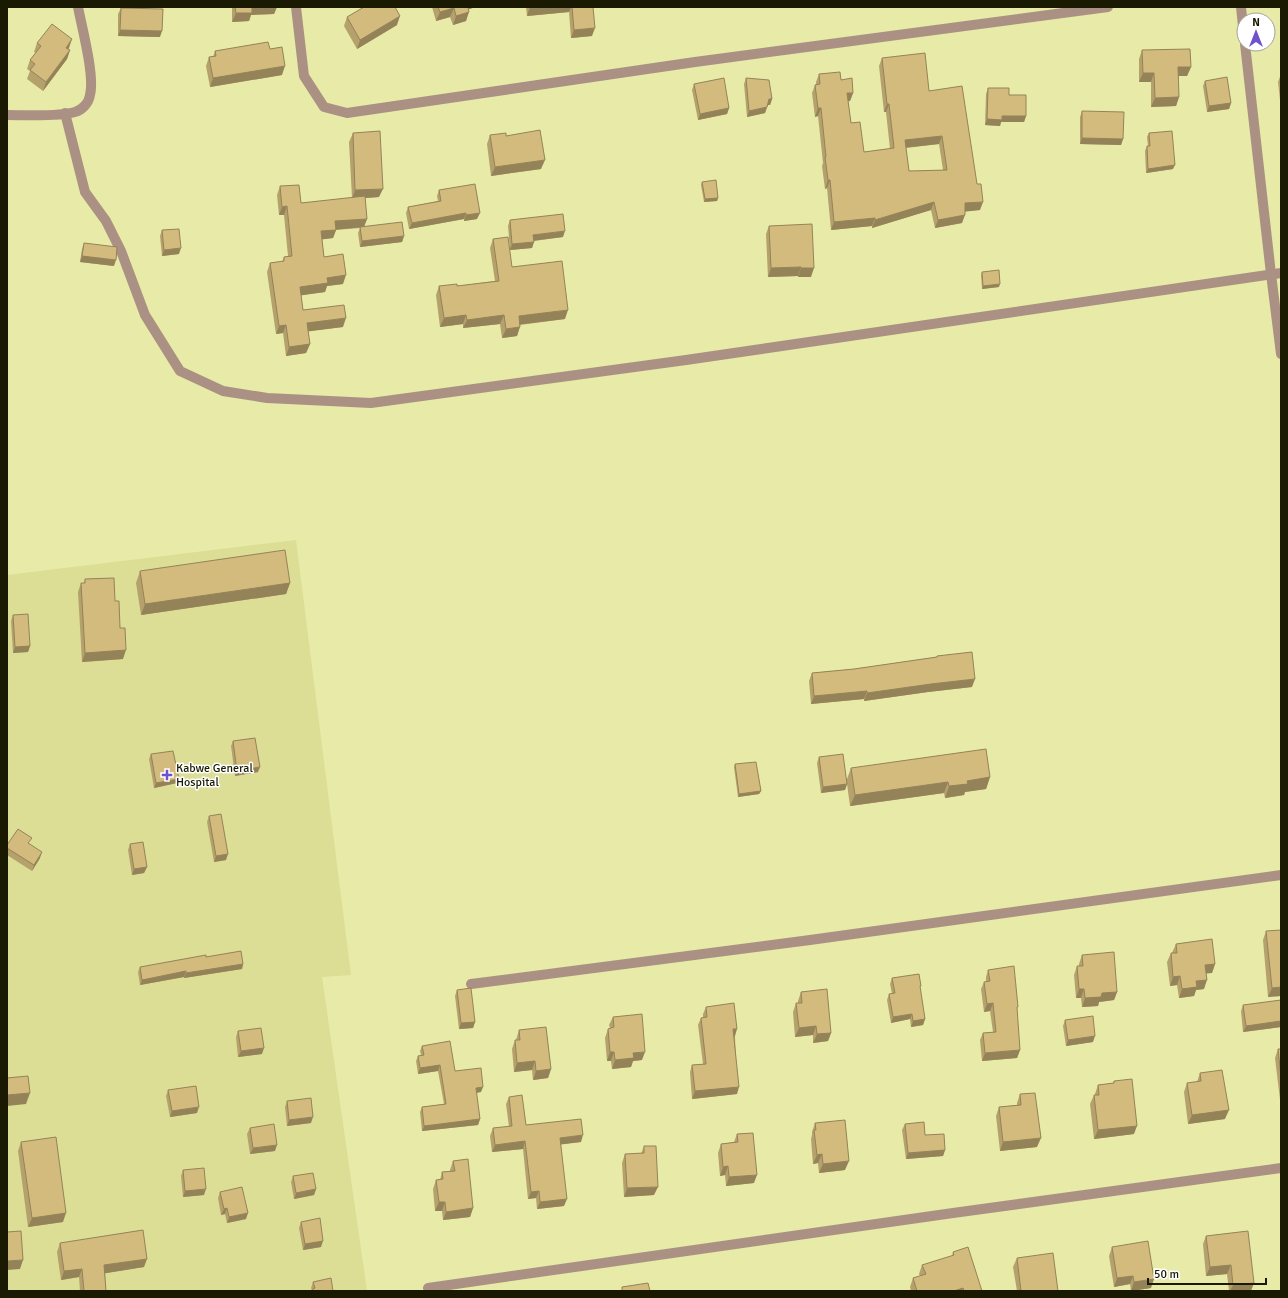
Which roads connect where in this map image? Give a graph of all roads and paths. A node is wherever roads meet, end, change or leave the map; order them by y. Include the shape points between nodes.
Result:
1 (78, 7) edge
2 (296, 7) edge
3 (1108, 7) edge
4 (1246, 52) edge
5 (66, 113) junction
6 (7, 115) edge
7 (1276, 274) edge
8 (1281, 354) edge
9 (1281, 876) edge
10 (471, 984) dead end
11 (1281, 1168) edge
12 (428, 1288) dead end

1 - 5 street via 91,76 90,95 85,106 75,112
2 - 3 street via 304,76 324,107 347,113 703,61
4 - 7 street
5 - 6 street
5 - 7 street via 85,192 106,222 121,251 145,315 180,371 223,391 267,398 371,403 694,359
7 - 8 street
9 - 10 street
11 - 12 street

